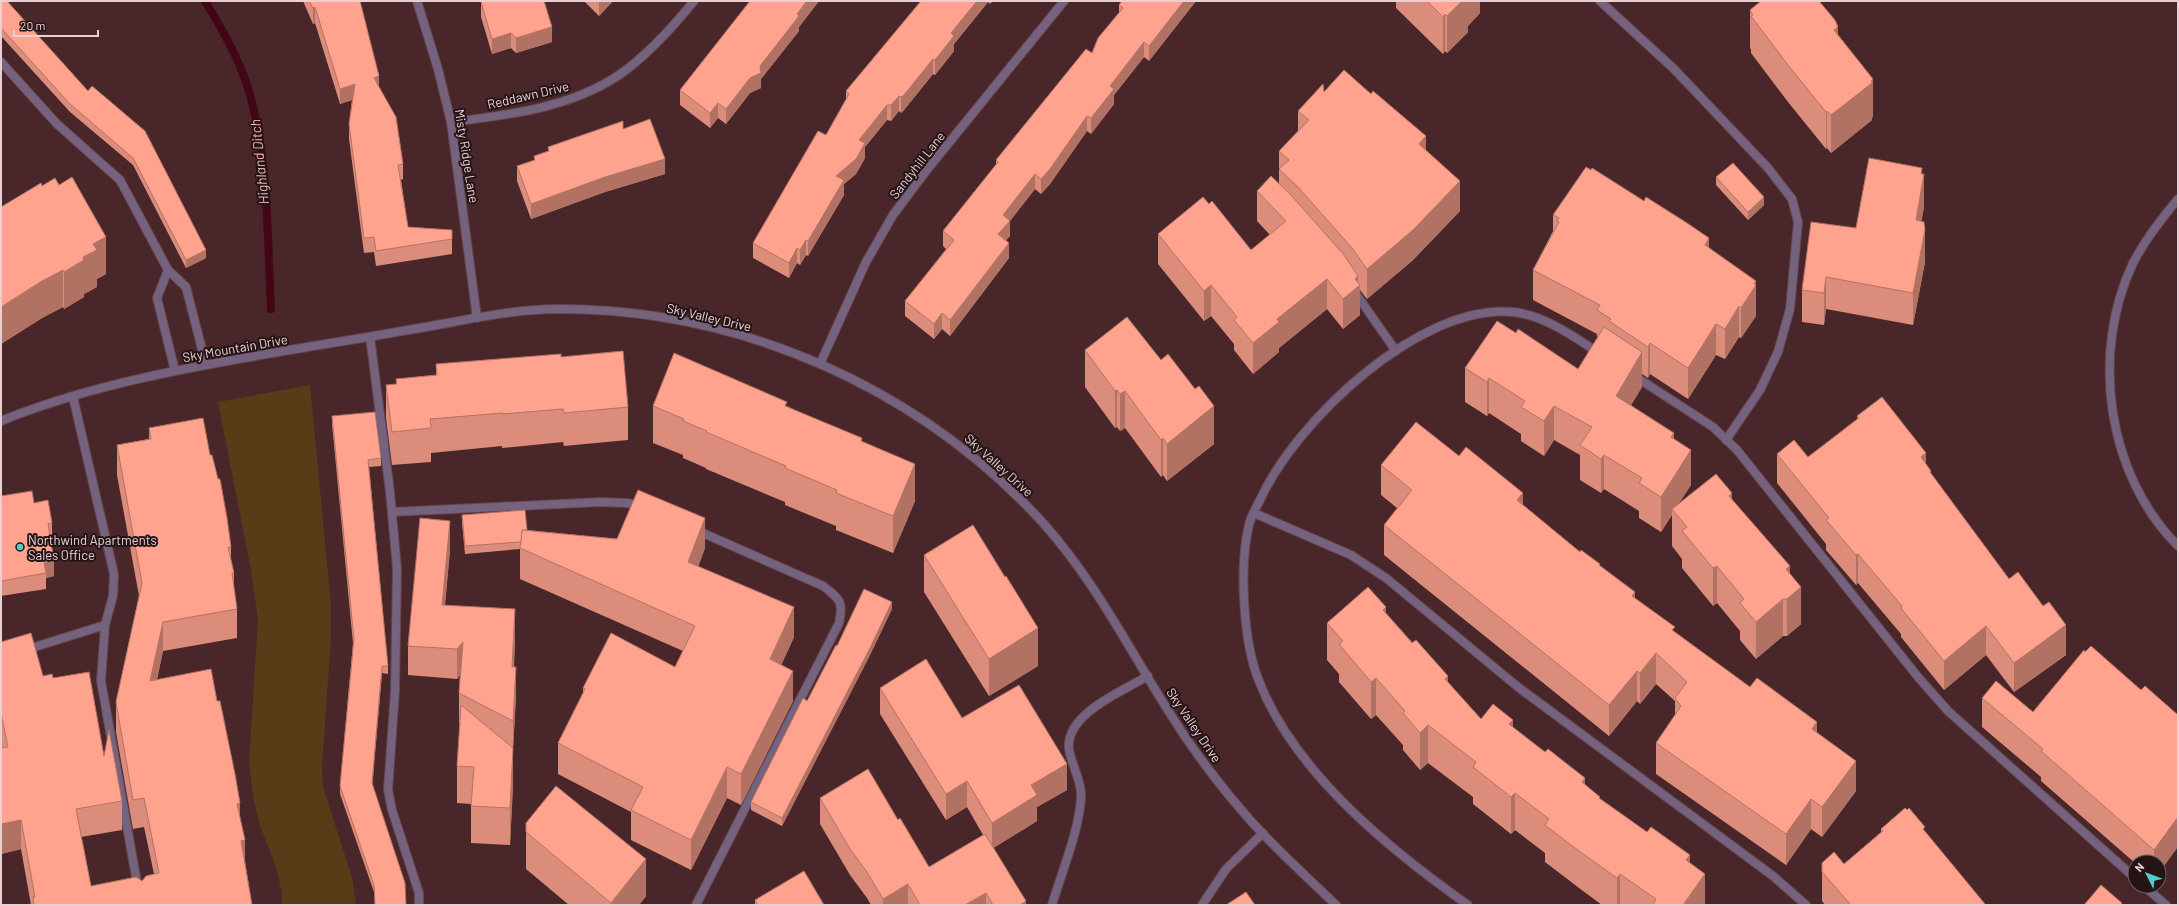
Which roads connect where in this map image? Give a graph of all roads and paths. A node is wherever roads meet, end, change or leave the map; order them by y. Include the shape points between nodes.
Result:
1 (417, 1) edge
2 (694, 1) edge
3 (1064, 1) edge
4 (1600, 1) edge
5 (1, 62) edge
6 (451, 122) junction
7 (2178, 199) edge
8 (168, 270) junction
9 (1348, 282) edge
10 (477, 318) junction
11 (370, 337) junction
12 (1396, 351) junction
13 (1610, 360) edge
14 (820, 364) junction
15 (206, 365) junction
16 (1623, 369) edge
17 (175, 371) junction
18 (73, 397) junction
19 (1, 421) edge
20 (1726, 440) junction
21 (650, 510) edge
22 (392, 512) junction
23 (1254, 513) junction
24 (686, 526) edge
25 (2178, 546) edge
26 (106, 625) junction
27 (16, 652) edge
28 (1148, 676) junction
29 (1264, 834) junction
30 (2127, 871) edge
31 (2153, 894) edge
32 (141, 905) edge
33 (419, 905) edge
34 (696, 905) edge
35 (1052, 905) edge
36 (1202, 905) edge
37 (1336, 905) edge
38 (1468, 905) edge
39 (1806, 905) edge
40 (2166, 905) edge

1 - 6 street, Misty Ridge Lane
2 - 6 street, Reddawn Drive via 672,28 646,53 619,75 595,88 562,102 519,112
3 - 14 street, Sandyhill Lane via 893,215 866,262
4 - 20 street via 1674,69 1768,168 1792,199 1798,222 1790,309 1778,352 1760,390
5 - 8 street via 57,124 120,180
6 - 10 street, Misty Ridge Lane
7 - 25 street via 2154,227 2133,264 2118,306 2111,346 2110,388 2116,434 2127,471 2147,508
8 - 15 street via 186,287
8 - 17 street via 157,298
9 - 12 street
10 - 11 street, Sky Mountain Drive
10 - 14 street, Sky Valley Drive via 558,309 669,318 716,328 781,348
11 - 15 street, Sky Mountain Drive
11 - 22 street
12 - 13 street via 1450,322 1486,313 1513,312 1538,318 1572,335
12 - 23 street via 1361,377 1320,415 1289,450 1264,490
14 - 28 street, Sky Valley Drive via 905,407 965,450 1015,494 1081,569
15 - 17 street, Sky Mountain Drive
16 - 20 street via 1713,427
17 - 18 street, Sky Mountain Drive
18 - 19 street, Sky Mountain Drive
18 - 26 street via 114,574 113,596
20 - 30 street via 1758,474 1918,677 1948,711
21 - 22 street via 627,503 601,502
22 - 33 street via 397,569 397,634 388,790 419,893
23 - 38 street via 1249,524 1244,559 1244,597 1249,643 1258,679 1274,716 1300,753 1386,842
23 - 39 street via 1351,555 1386,578 1518,687 1773,876
24 - 34 street via 823,586 838,597 842,609 835,630
26 - 27 street
26 - 32 street via 101,680
28 - 29 street, Sky Valley Drive via 1194,748 1250,820
28 - 35 street via 1088,712 1078,721 1071,734 1069,748 1081,792 1079,816
29 - 36 street via 1226,869
29 - 37 street, Sky Valley Drive
31 - 40 street

